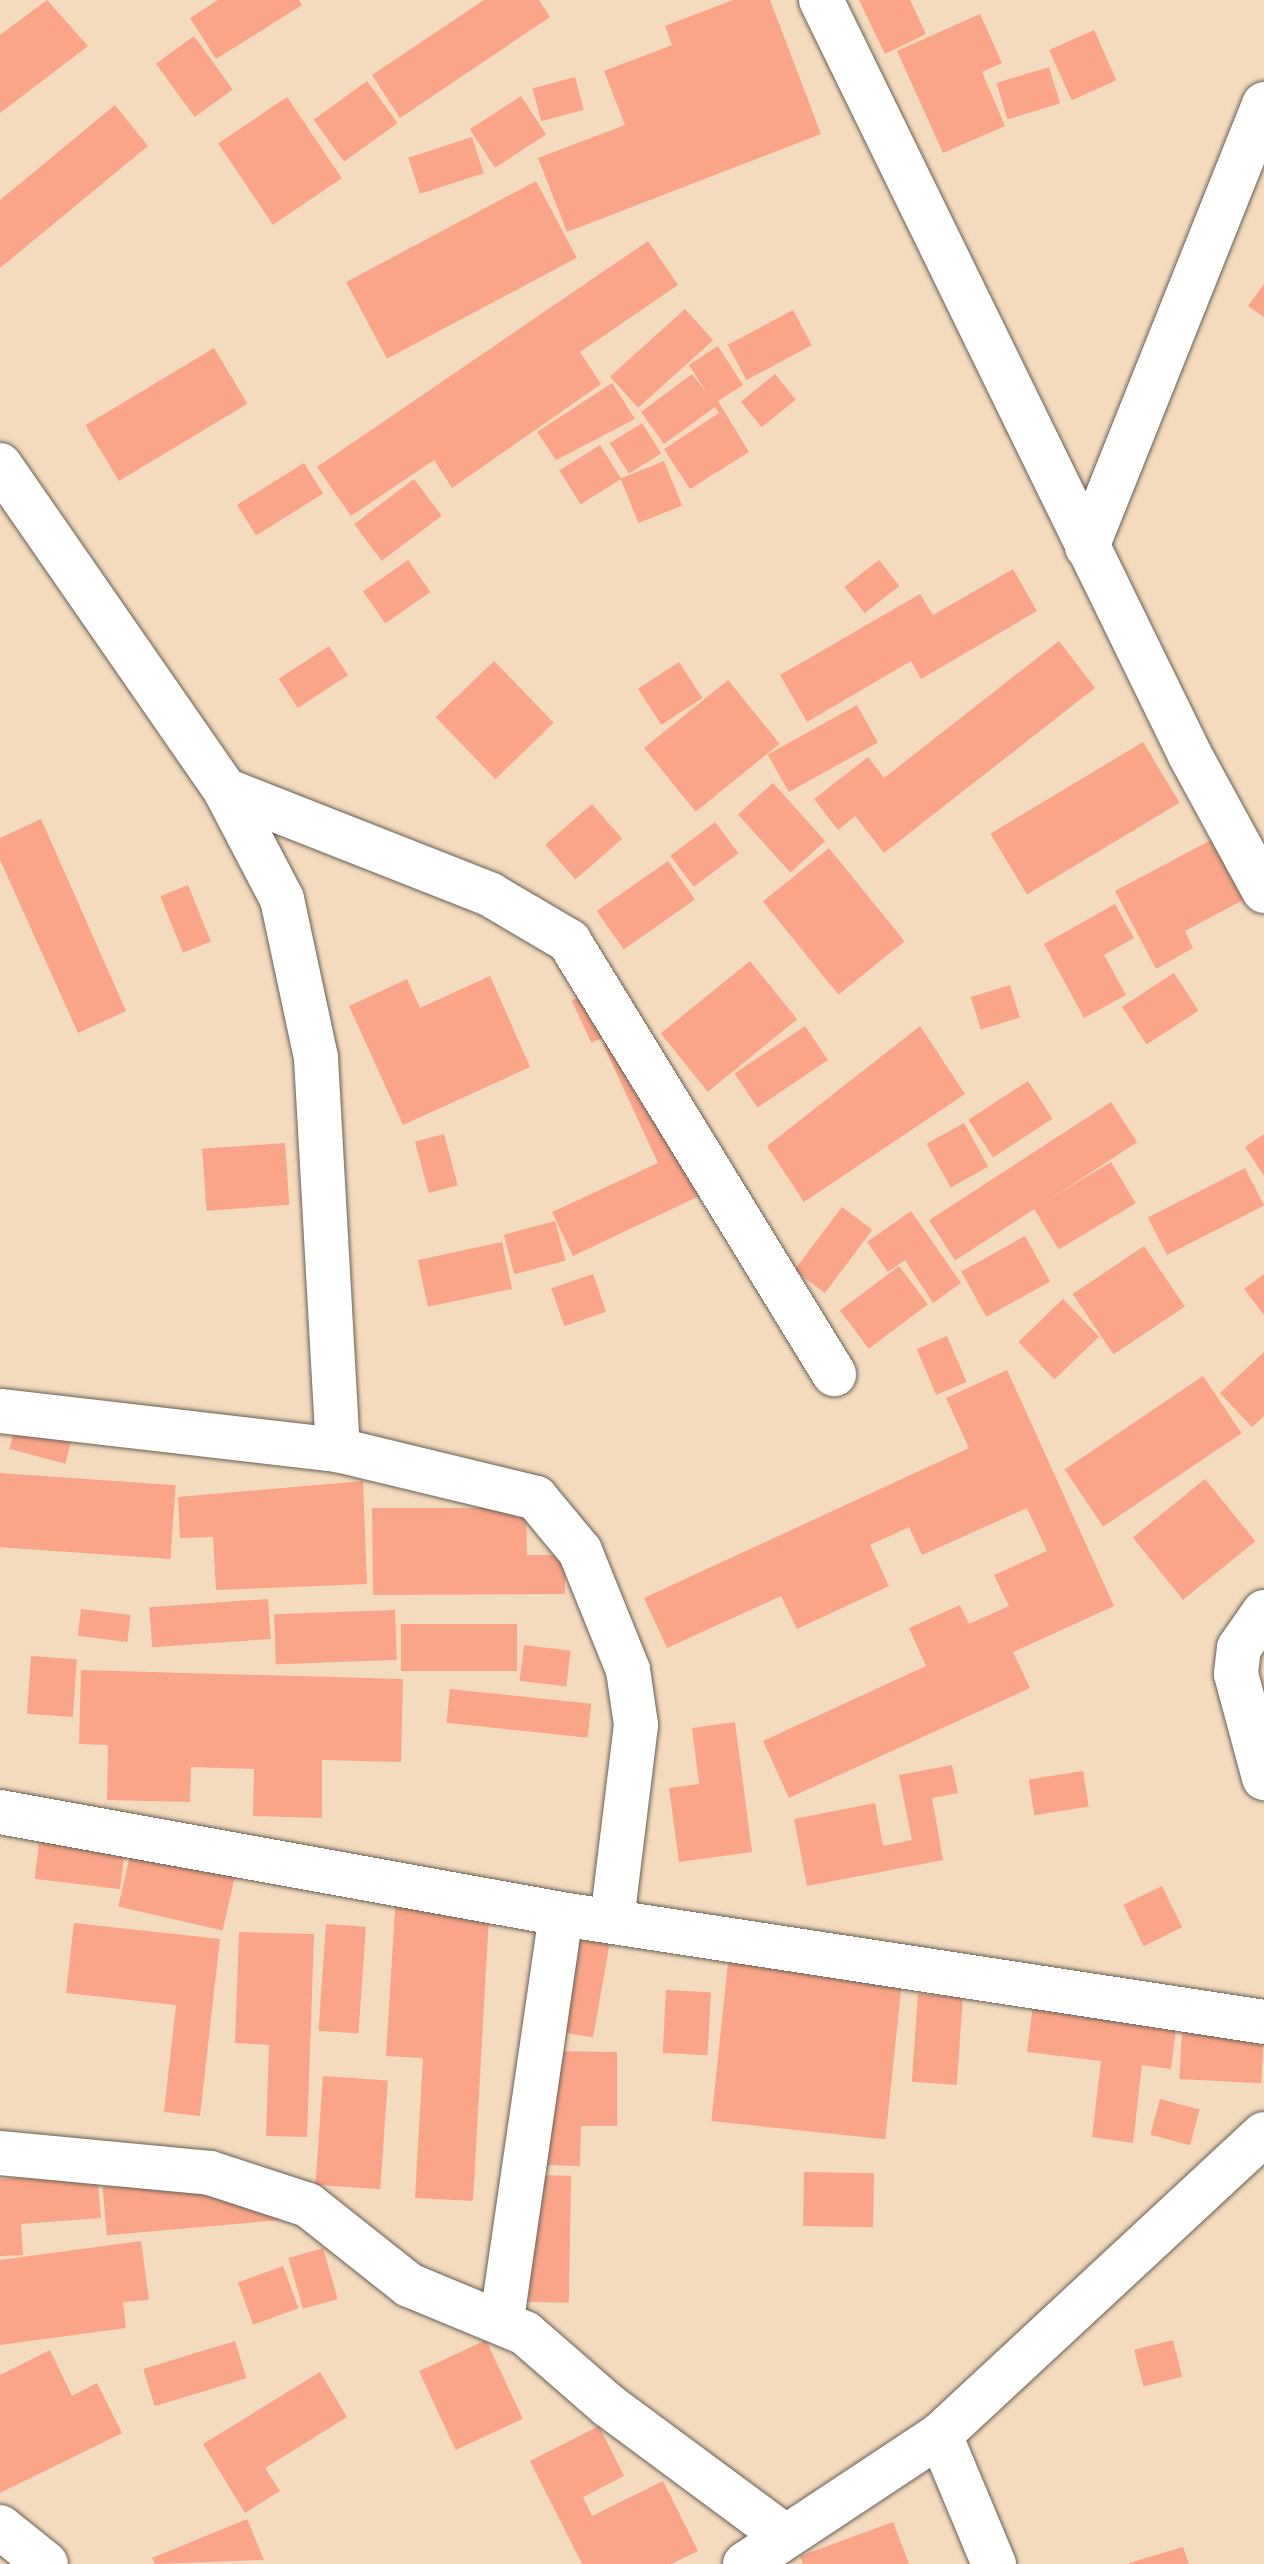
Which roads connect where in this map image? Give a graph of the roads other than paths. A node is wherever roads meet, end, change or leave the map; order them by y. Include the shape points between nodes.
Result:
1 (821, 0) edge
2 (1264, 104) edge
3 (0, 465) edge
4 (1087, 547) junction
5 (225, 790) junction
6 (1264, 891) edge
7 (834, 1374) dead end
8 (0, 1411) edge
9 (338, 1450) junction
10 (1264, 1612) edge
11 (1264, 1778) edge
12 (0, 1812) edge
13 (561, 1914) junction
14 (612, 1921) junction
15 (1264, 2022) edge
16 (1264, 2134) edge
17 (0, 2153) edge
18 (502, 2319) junction
19 (940, 2435) junction
20 (0, 2527) edge
21 (782, 2534) junction
22 (46, 2564) edge
23 (745, 2564) edge
24 (994, 2564) edge

1 - 4 street
2 - 4 street
3 - 5 street
4 - 6 street
5 - 7 street via 491,895 569,941
5 - 9 street via 282,899 311,1009
8 - 9 street
9 - 14 street via 536,1498 580,1551 628,1670 636,1725
10 - 11 street via 1239,1648 1236,1674
12 - 13 street
13 - 14 street
13 - 18 street
14 - 15 street
16 - 19 street
17 - 18 street via 230,2177 308,2205 409,2285
18 - 21 street
19 - 21 street
19 - 24 street
20 - 22 street
21 - 23 street

